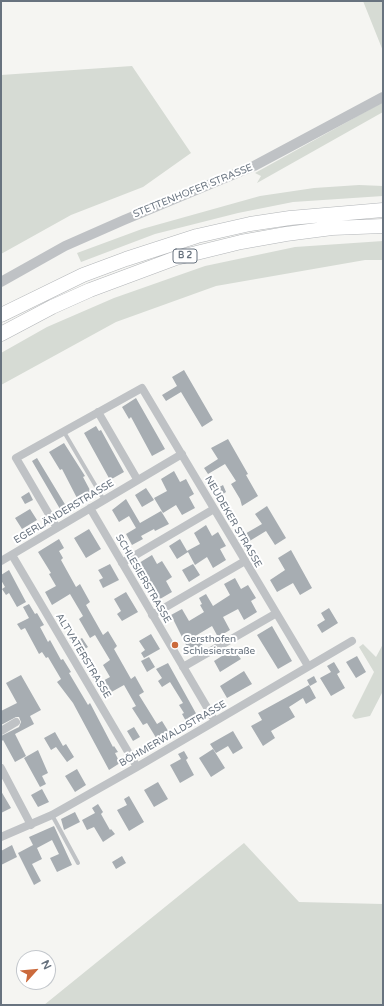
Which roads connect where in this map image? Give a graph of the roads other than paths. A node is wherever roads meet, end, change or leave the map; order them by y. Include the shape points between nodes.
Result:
1 (383, 97) edge
2 (383, 210) edge
3 (383, 226) edge
4 (1, 282) edge
5 (1, 315) edge
6 (1, 334) edge
7 (98, 412) junction
8 (64, 432) junction
9 (182, 454) junction
10 (137, 479) junction
11 (104, 500) junction
12 (90, 508) junction
13 (214, 508) junction
14 (57, 528) junction
15 (12, 555) junction
16 (1, 561) edge
17 (245, 561) junction
18 (122, 563) junction
19 (275, 614) junction
20 (152, 615) junction
21 (352, 641) dead end
22 (308, 666) junction
23 (183, 667) junction
24 (215, 721) junction
25 (16, 722) dead end
26 (1, 731) edge
27 (137, 767) junction
28 (1, 768) edge
29 (52, 814) junction
30 (31, 825) junction
31 (1, 837) edge
32 (78, 863) dead end

1 - 4 street, STETTENHOFER STRASSE via 254,166 72,243
2 - 5 highway, B 2 via 290,218 197,236 91,272
3 - 6 highway, B 2 via 332,228 264,238 176,258 90,290
7 - 8 street
7 - 9 street, NEUDEKER STRASSE via 142,388
7 - 10 street
8 - 11 lane
8 - 14 street via 16,458
9 - 10 street, EGERLÄNDERSTRASSE
9 - 13 street, NEUDEKER STRASSE
10 - 11 street, EGERLÄNDERSTRASSE
11 - 12 street, EGERLÄNDERSTRASSE
12 - 14 street, EGERLÄNDERSTRASSE
12 - 18 street, SCHLESIERSTRASSE
13 - 17 street, NEUDEKER STRASSE
13 - 18 street
14 - 15 street, EGERLÄNDERSTRASSE
15 - 16 street, EGERLÄNDERSTRASSE
15 - 27 street, ALTVATERSTRASSE
17 - 19 street, NEUDEKER STRASSE
17 - 20 street
18 - 20 street, SCHLESIERSTRASSE
19 - 22 street, NEUDEKER STRASSE
19 - 23 street
20 - 23 street, SCHLESIERSTRASSE
21 - 22 street, BÖHMERWALDSTRASSE
22 - 24 street, BÖHMERWALDSTRASSE
23 - 24 street, SCHLESIERSTRASSE
24 - 27 street, BÖHMERWALDSTRASSE
25 - 26 street
27 - 29 street, BÖHMERWALDSTRASSE
28 - 30 street
29 - 30 street, BÖHMERWALDSTRASSE
29 - 32 lane
30 - 31 street, BÖHMERWALDSTRASSE

